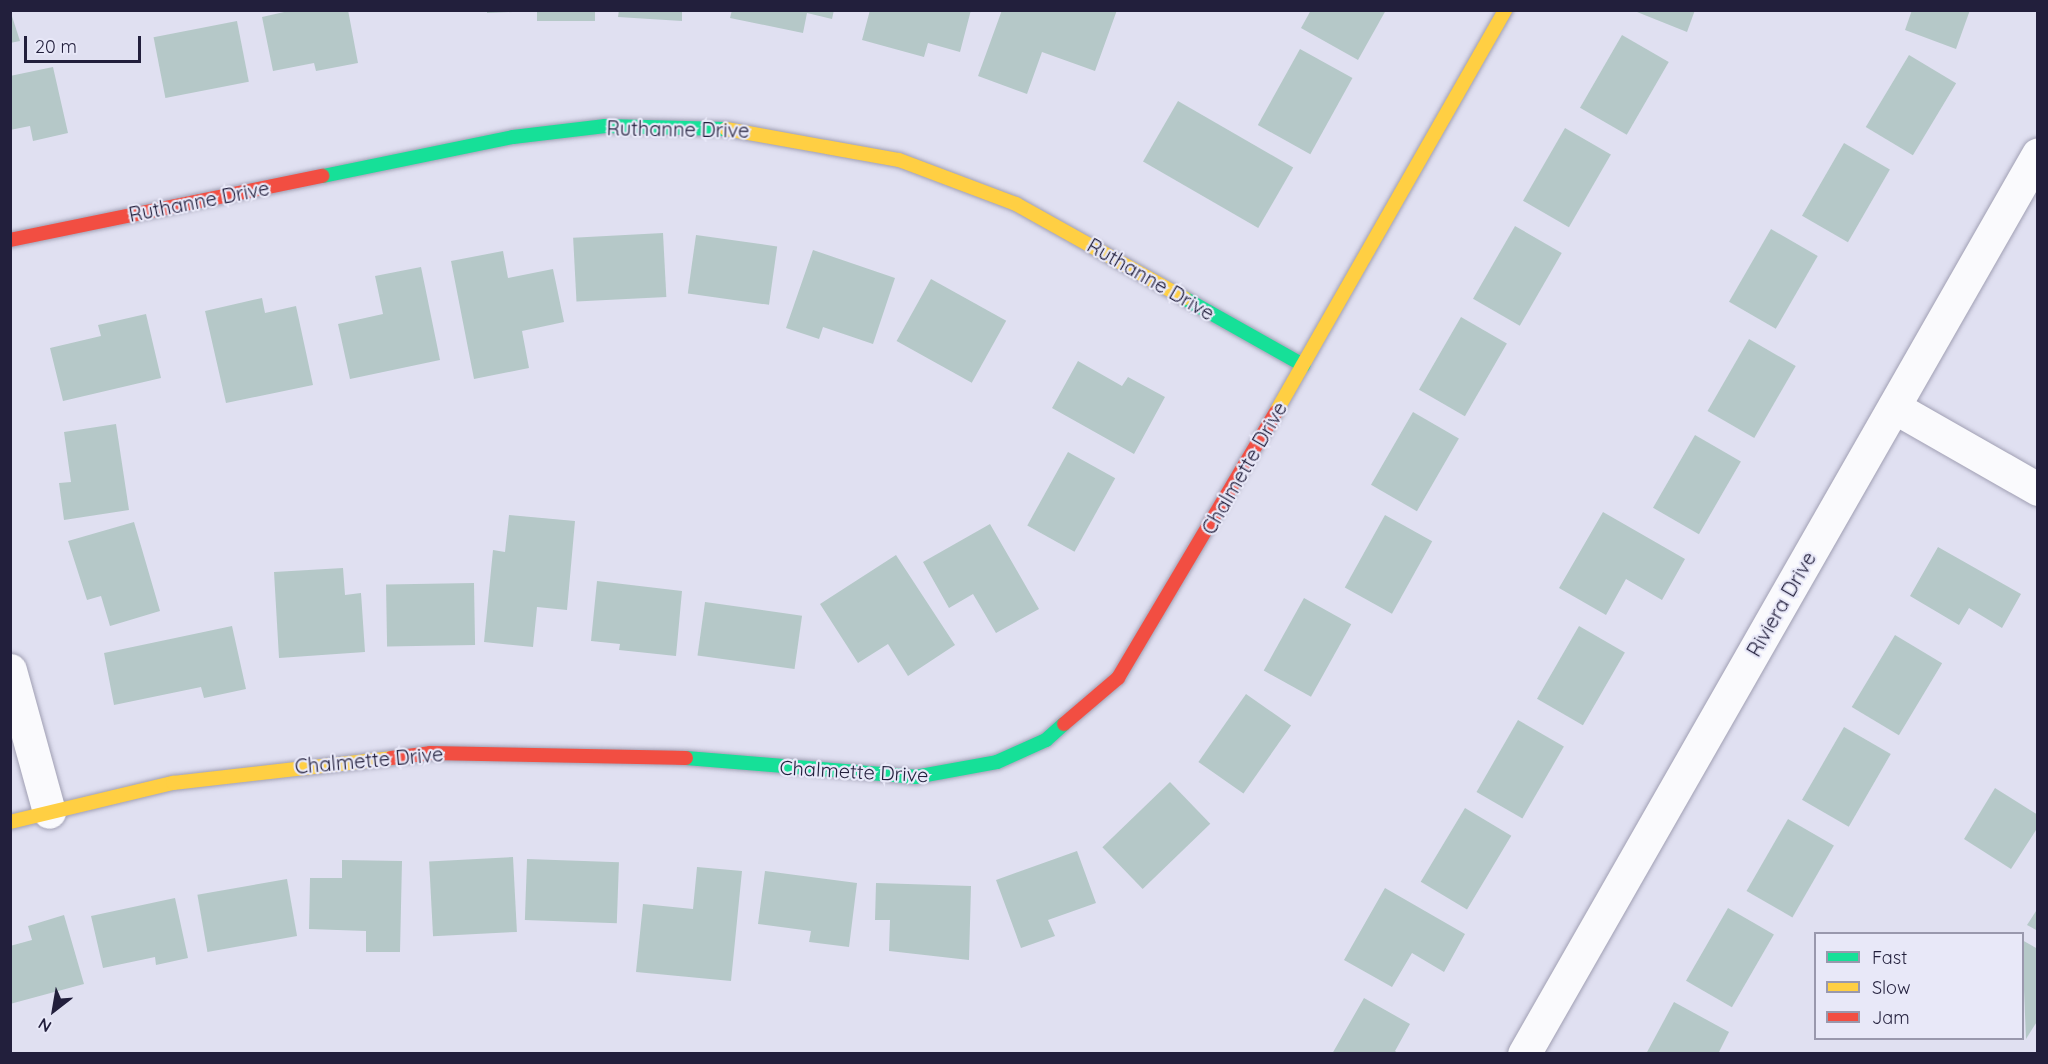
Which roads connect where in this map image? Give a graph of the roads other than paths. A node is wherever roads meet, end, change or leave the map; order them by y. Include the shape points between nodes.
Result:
1 (1505, 10) edge
2 (2037, 154) edge
3 (10, 240) edge
4 (1303, 365) junction
5 (1894, 407) junction
6 (2037, 489) edge
7 (10, 670) edge
8 (49, 812) junction
9 (10, 822) edge
10 (1524, 1053) edge

1 - 4 street, Chalmette Drive
2 - 5 street, Riviera Drive
3 - 4 street, Ruthanne Drive via 513,138 606,126 747,130 898,160 1006,200
4 - 8 street, Chalmette Drive via 1159,618 1118,678 1067,728 997,762 915,777 668,757 430,753 258,770
5 - 6 street
5 - 10 street, Riviera Drive
7 - 8 street
8 - 9 street, Chalmette Drive

